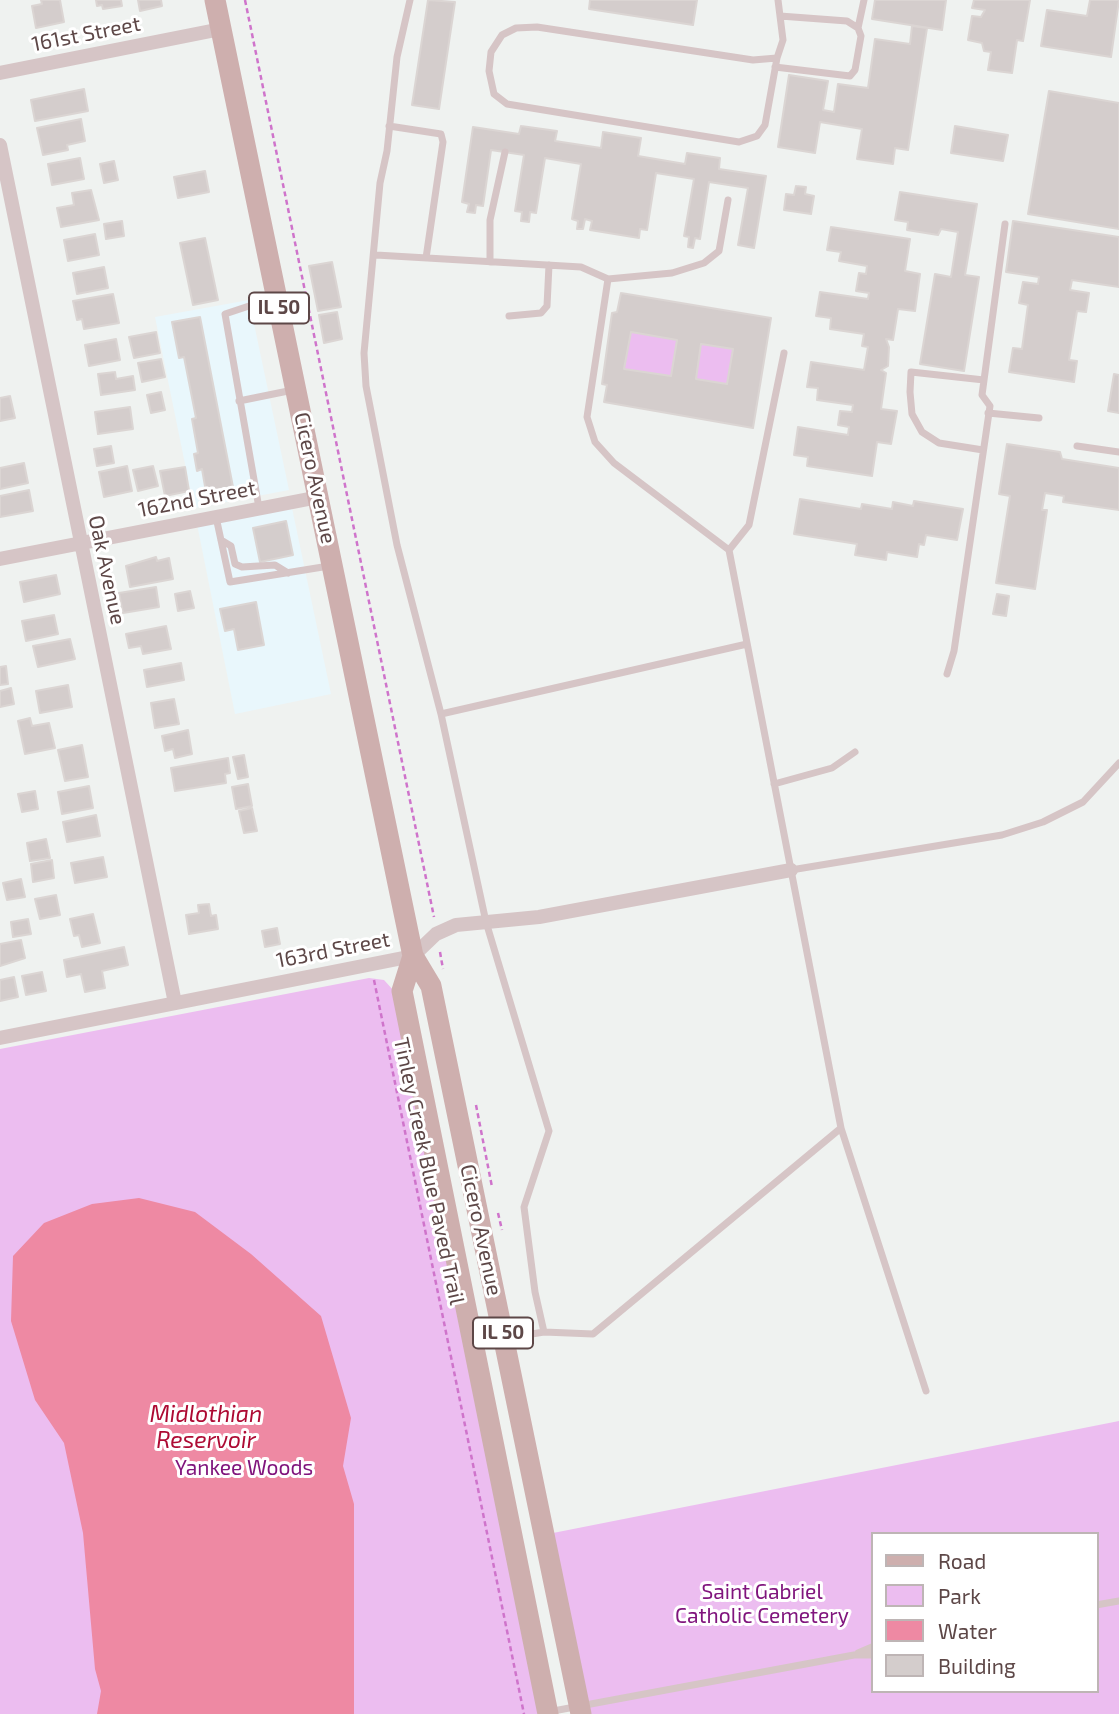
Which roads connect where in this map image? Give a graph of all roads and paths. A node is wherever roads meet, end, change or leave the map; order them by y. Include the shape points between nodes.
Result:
1 (215, 0) edge
2 (245, 0) edge
3 (410, 0) edge
4 (778, 0) edge
5 (864, 0) edge
6 (780, 16) junction
7 (858, 28) junction
8 (221, 29) junction
9 (777, 58) junction
10 (775, 67) junction
11 (0, 73) edge
12 (390, 126) junction
13 (0, 145) edge
14 (505, 152) dead end
15 (728, 200) dead end
16 (1005, 224) dead end
17 (376, 255) junction
18 (426, 258) junction
19 (490, 262) junction
20 (548, 265) junction
21 (608, 279) junction
22 (277, 296) junction
23 (509, 316) dead end
24 (784, 353) dead end
25 (984, 380) junction
26 (296, 390) junction
27 (239, 401) junction
28 (988, 414) junction
29 (1039, 418) dead end
30 (1077, 446) dead end
31 (983, 450) junction
32 (1119, 452) edge
33 (319, 497) junction
34 (259, 508) junction
35 (216, 517) junction
36 (221, 540) junction
37 (80, 543) junction
38 (729, 550) junction
39 (0, 559) edge
40 (333, 565) junction
41 (288, 573) junction
42 (747, 643) junction
43 (947, 674) dead end
44 (441, 714) junction
45 (855, 752) dead end
46 (1119, 763) edge
47 (774, 784) junction
48 (791, 870) junction
49 (486, 922) junction
50 (436, 934) junction
51 (413, 956) junction
52 (371, 964) junction
53 (175, 1003) junction
54 (0, 1038) edge
55 (841, 1128) junction
56 (544, 1332) junction
57 (504, 1338) junction
58 (474, 1343) junction
59 (926, 1391) dead end
60 (1119, 1601) edge
61 (1098, 1605) edge
62 (870, 1648) edge
63 (854, 1655) junction
64 (870, 1655) edge
65 (580, 1710) edge
66 (548, 1713) edge
67 (524, 1714) edge

1 - 8 main road, Cicero Avenue / IL 50
2 - 50 path
3 - 12 lane via 397,57
4 - 6 lane
5 - 7 lane
6 - 7 lane via 847,22
6 - 9 lane via 783,40
7 - 10 lane via 861,36 850,76
8 - 11 street, 161st Street
8 - 22 main road, Cicero Avenue / IL 50
9 - 10 lane
9 - 10 lane via 752,60 537,27 516,28 502,35 491,52 489,71 494,94 507,104 739,142 757,136 765,125
12 - 17 lane via 380,183
12 - 18 lane via 441,134
13 - 37 street, Oak Avenue
14 - 19 lane via 490,220
15 - 21 lane via 719,251 704,263 672,273
16 - 25 lane
17 - 18 lane
17 - 44 lane via 367,315 366,386 397,545
18 - 19 lane
19 - 20 lane
20 - 21 lane via 581,267
20 - 23 lane via 547,306 541,313
21 - 38 lane via 587,417 594,442 614,463
22 - 26 main road, Cicero Avenue / IL 50
22 - 27 lane via 225,314
24 - 38 lane via 749,525
25 - 28 lane via 982,395
25 - 31 lane via 911,372 909,392 912,414 922,432 939,443
26 - 27 lane
26 - 33 main road, Cicero Avenue / IL 50
27 - 34 lane
28 - 29 lane
28 - 31 lane
30 - 32 lane
31 - 43 lane
33 - 34 street, 162nd Street
33 - 40 main road, Cicero Avenue / IL 50
34 - 35 street, 162nd Street
35 - 36 lane
35 - 37 street, 162nd Street
36 - 41 lane via 231,547 235,564 275,565
36 - 41 lane via 230,582
37 - 39 street, 162nd Street
37 - 53 street, Oak Avenue
38 - 42 lane
40 - 41 lane
40 - 51 main road, Cicero Avenue / IL 50
42 - 44 lane
42 - 47 lane
44 - 49 lane
45 - 47 lane via 832,768
46 - 48 lane via 1083,802 1022,829
47 - 48 lane
48 - 49 street, 163rd Street via 539,917
48 - 55 lane
49 - 50 street, 163rd Street via 456,925
49 - 56 lane via 549,1131 524,1207
50 - 51 street, 163rd Street
51 - 52 street, 163rd Street
51 - 57 main road, Cicero Avenue / IL 50 via 431,986
51 - 58 main road, Cicero Avenue / IL 50 via 401,991
52 - 53 street, 163rd Street
52 - 67 path, Tinley Creek Blue Paved Trail
53 - 54 street, 163rd Street
55 - 56 lane via 593,1334
55 - 59 lane
56 - 57 lane
57 - 58 lane
57 - 65 main road, Cicero Avenue / IL 50
58 - 66 main road, Cicero Avenue / IL 50
60 - 61 lane
62 - 63 lane
63 - 64 lane
63 - 65 lane
65 - 66 lane

